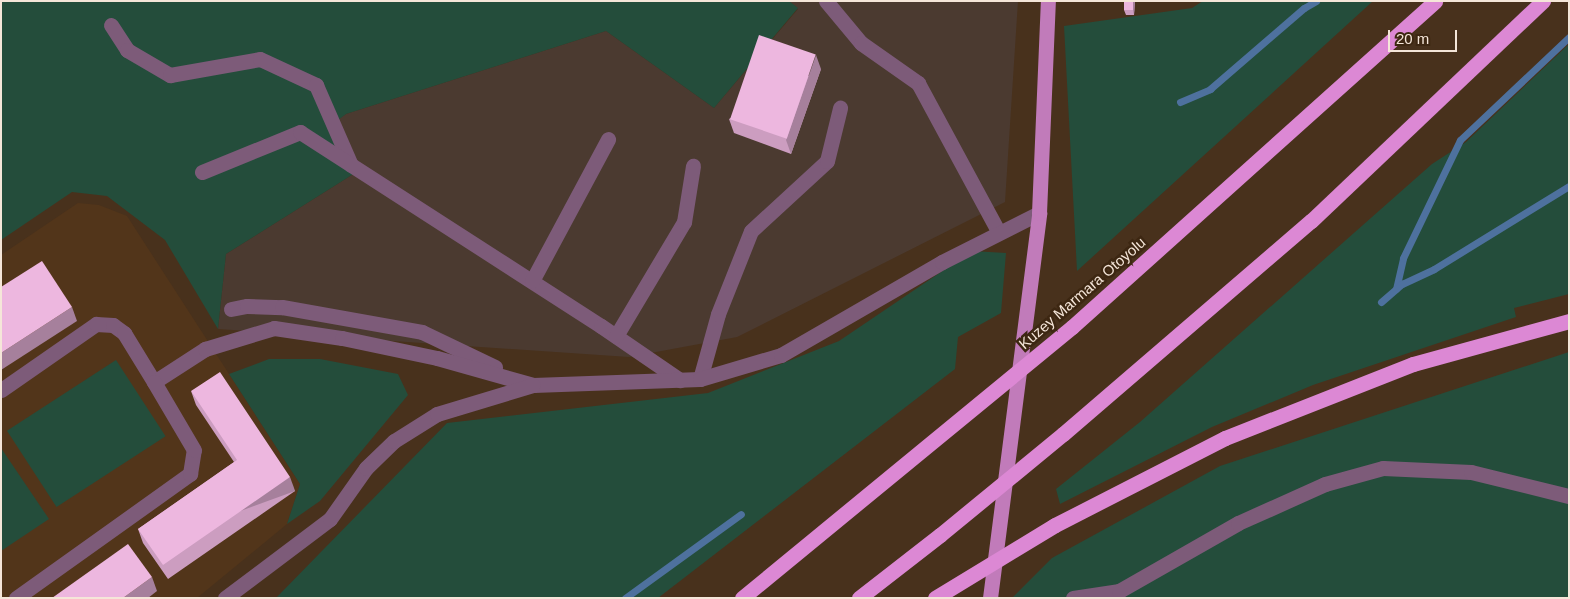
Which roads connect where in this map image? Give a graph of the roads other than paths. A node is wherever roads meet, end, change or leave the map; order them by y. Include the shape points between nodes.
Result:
1 (826, 1) edge
2 (1048, 1) edge
3 (1435, 1) edge
4 (1543, 1) edge
5 (111, 24) dead end
6 (840, 108) dead end
7 (608, 140) dead end
8 (351, 165) junction
9 (693, 166) dead end
10 (202, 172) dead end
11 (1039, 213) junction
12 (999, 234) junction
13 (532, 281) junction
14 (231, 309) dead end
15 (1569, 321) edge
16 (616, 336) junction
17 (700, 379) junction
18 (680, 380) junction
19 (154, 382) junction
20 (533, 385) junction
21 (1, 390) edge
22 (1569, 496) edge
23 (16, 598) edge
24 (225, 598) edge
25 (742, 598) edge
26 (860, 598) edge
27 (935, 598) edge
28 (990, 598) edge
29 (1072, 598) edge

1 - 12 street via 861,43 918,83
2 - 11 main road
3 - 25 highway, Kuzey Marmara Otoyolu via 1072,327
4 - 26 highway via 1310,221 1063,434
5 - 8 street via 128,50 170,75 260,59 316,85
6 - 17 street via 827,161 750,231 718,314
7 - 13 street
8 - 10 street via 300,132
8 - 13 street
9 - 16 street via 684,222
11 - 12 street
11 - 28 main road
12 - 17 street via 942,262 781,355
13 - 16 street
14 - 20 street via 282,307 422,332
15 - 27 highway via 1413,364 1225,438 1055,525
16 - 18 street
17 - 18 street
18 - 20 street
19 - 20 street via 205,349 274,328 437,358
19 - 21 street via 124,333 113,324 96,324
19 - 23 street via 194,450 190,474
20 - 24 street via 437,414 394,441 366,468 330,519
22 - 29 street via 1471,472 1383,468 1325,484 1238,523 1119,591

